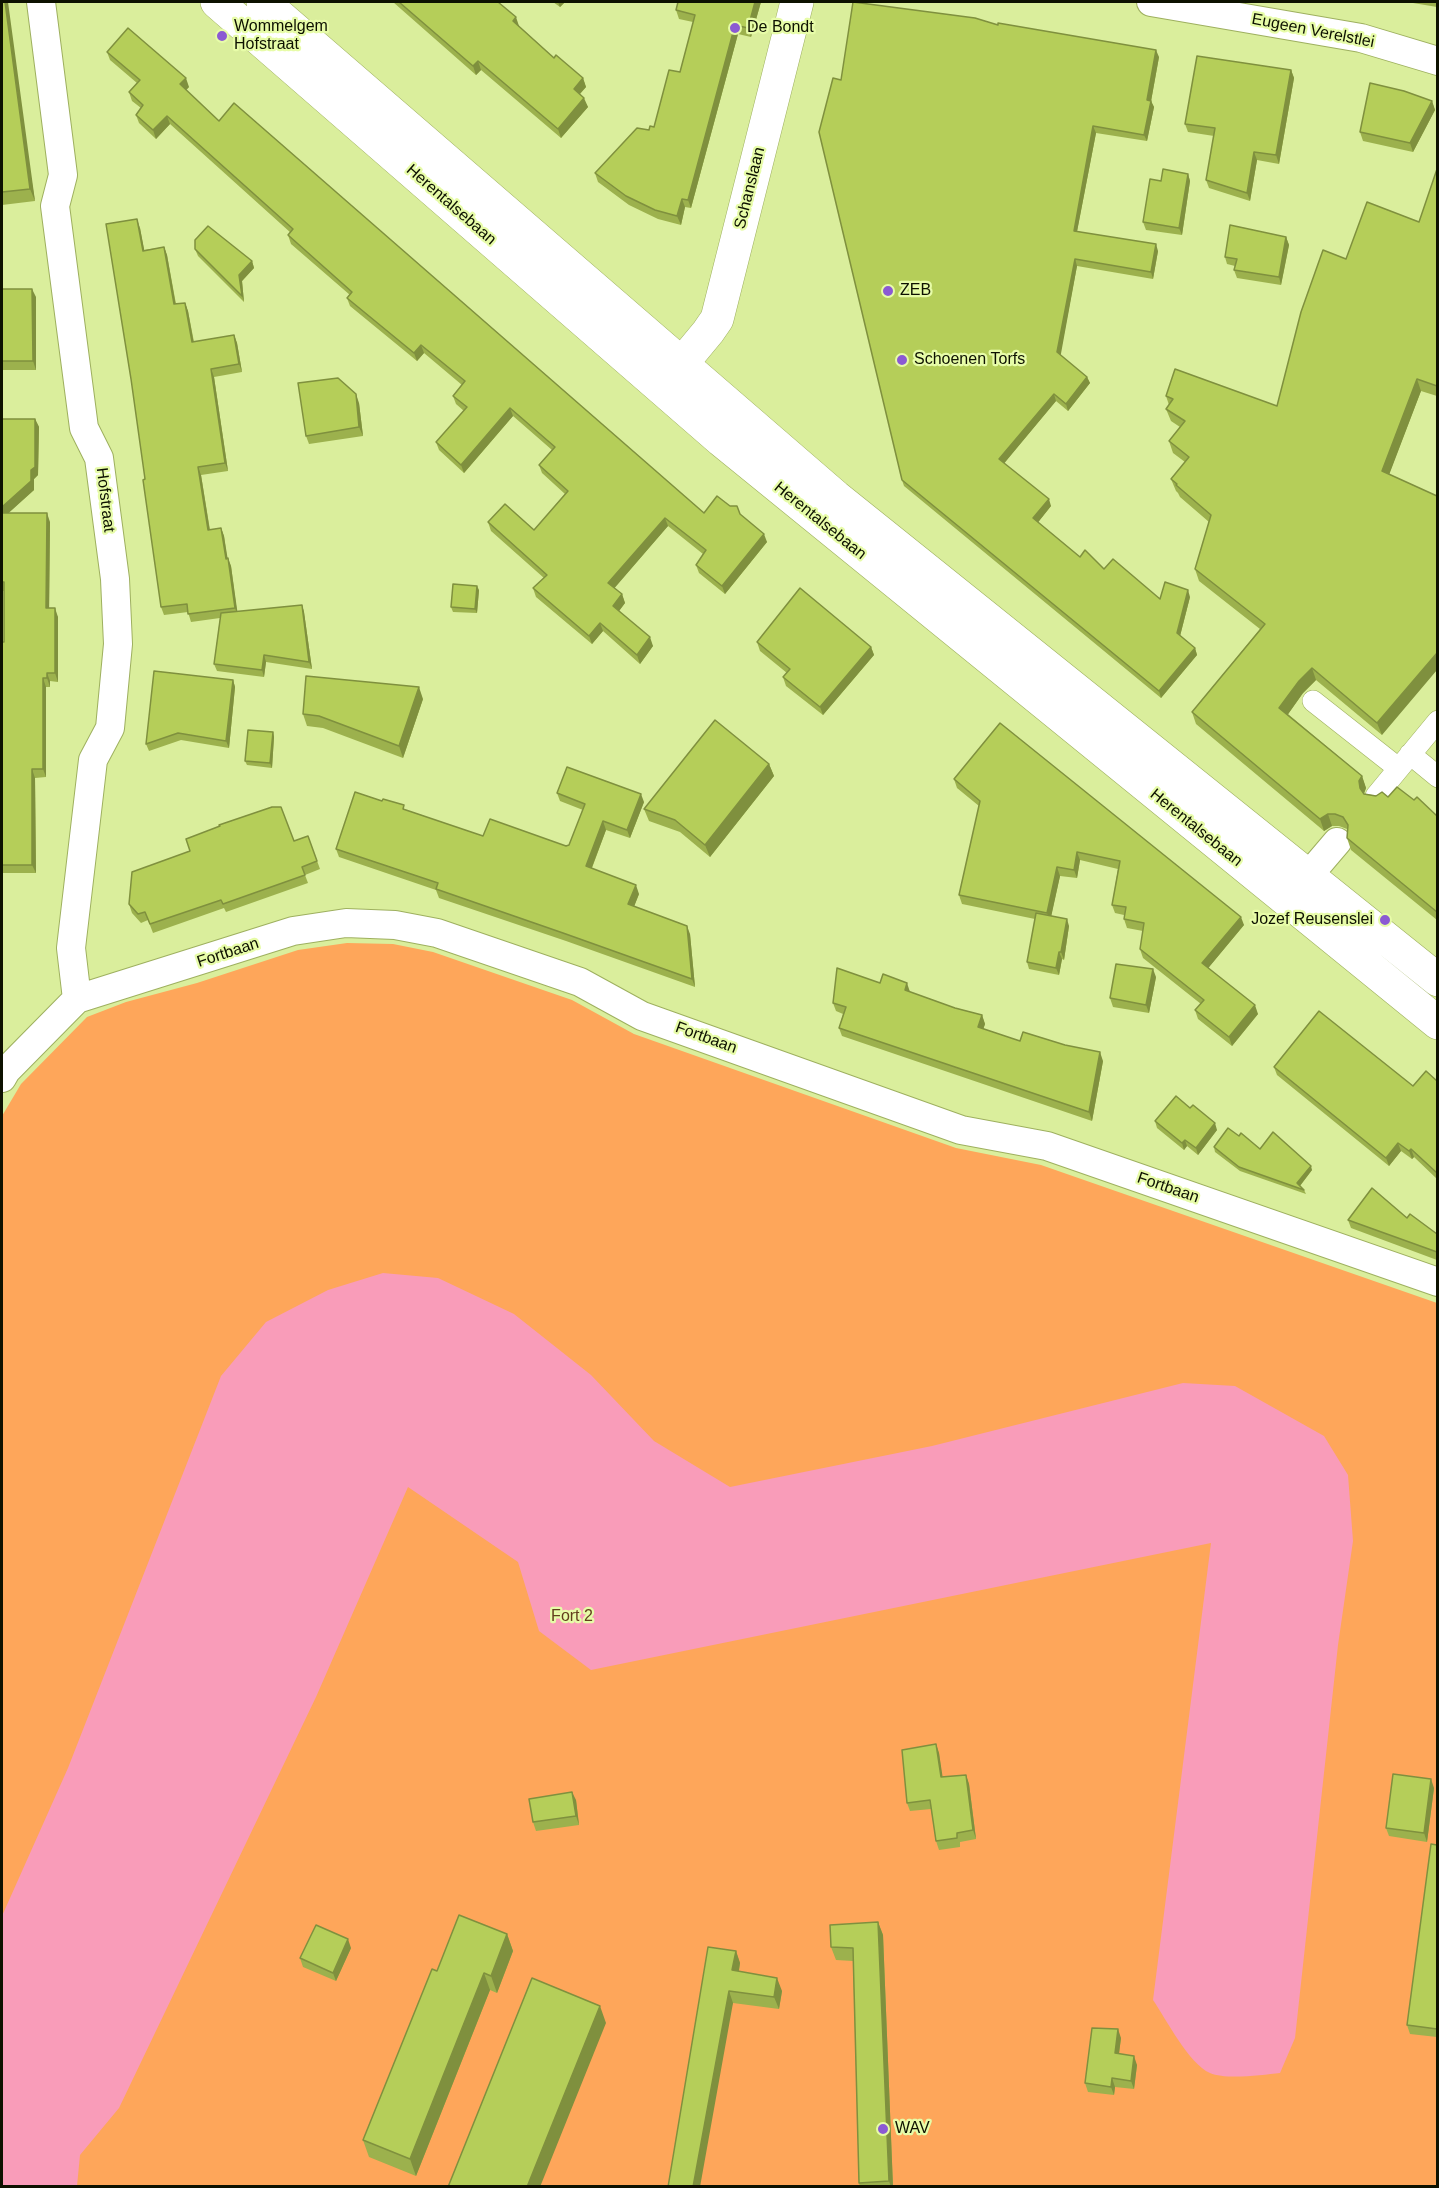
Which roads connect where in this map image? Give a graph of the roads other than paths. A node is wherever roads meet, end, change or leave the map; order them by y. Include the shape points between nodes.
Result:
1 (41, 2) edge
2 (217, 2) edge
3 (263, 2) edge
4 (797, 2) edge
5 (1151, 2) edge
6 (1437, 61) edge
7 (672, 376) junction
8 (1313, 701) dead end
9 (1437, 721) edge
10 (1404, 761) junction
11 (1437, 777) edge
12 (1377, 796) edge
13 (1337, 842) dead end
14 (1308, 876) junction
15 (1437, 980) edge
16 (77, 999) junction
17 (1437, 1023) edge
18 (2, 1078) edge
19 (1437, 1281) edge

1 - 16 street, Hofstraat via 63,175 55,206 84,428 99,458 115,579 118,644 110,728 93,760 71,948
2 - 7 main road, Herentalsebaan
3 - 7 main road, Herentalsebaan
4 - 7 main road, Schanslaan via 717,319
5 - 6 street, Eugeen Verelstlei via 1361,38
7 - 14 main road, Herentalsebaan via 836,497
7 - 17 main road, Herentalsebaan via 738,455
8 - 10 street
9 - 10 street
10 - 11 street
10 - 12 street
13 - 14 street
14 - 15 main road, Herentalsebaan
16 - 18 street, Fortbaan
16 - 19 street, Fortbaan via 293,931 346,923 395,925 437,933 580,982 642,1016 961,1130 1047,1146

